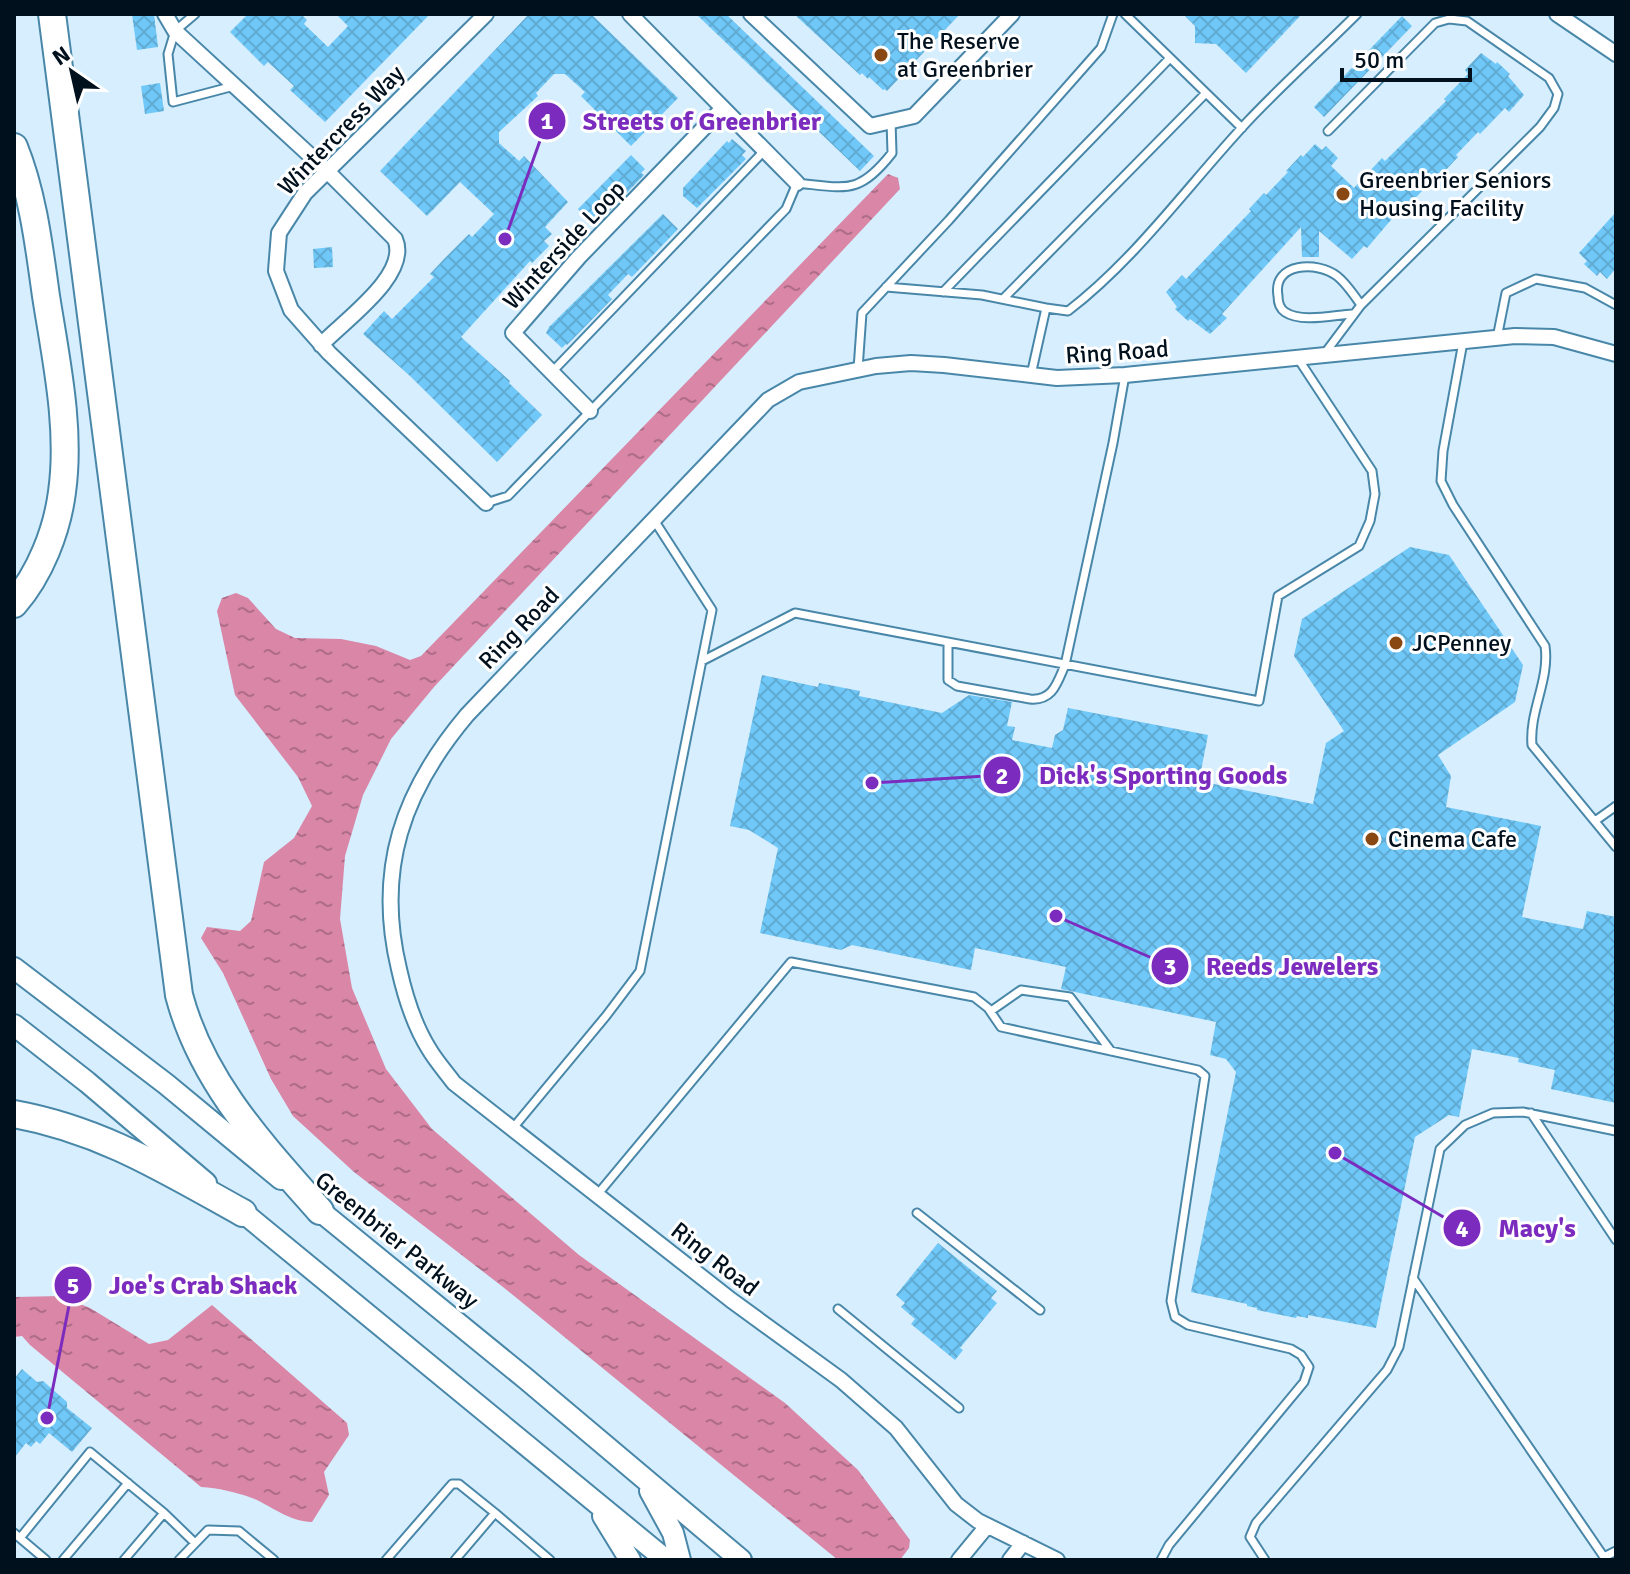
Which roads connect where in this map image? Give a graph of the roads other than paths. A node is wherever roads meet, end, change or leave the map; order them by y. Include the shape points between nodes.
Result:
1 (52, 14) edge
2 (165, 14) edge
3 (195, 14) edge
4 (486, 14) edge
5 (630, 14) edge
6 (751, 14) edge
7 (1012, 14) edge
8 (1113, 14) edge
9 (1125, 14) edge
10 (1357, 14) edge
11 (1557, 14) edge
12 (175, 31) junction
13 (1616, 54) edge
14 (1170, 58) junction
15 (234, 86) junction
16 (1206, 93) junction
17 (723, 108) junction
18 (891, 121) junction
19 (1242, 128) junction
20 (1328, 131) dead end
21 (14, 147) edge
22 (765, 150) junction
23 (327, 171) junction
24 (797, 183) junction
25 (886, 287) junction
26 (943, 292) junction
27 (1003, 299) junction
28 (1361, 305) junction
29 (1616, 305) edge
30 (1046, 308) junction
31 (1352, 314) junction
32 (1497, 338) junction
33 (1463, 341) junction
34 (321, 345) junction
35 (1616, 354) edge
36 (1324, 355) junction
37 (1297, 357) junction
38 (858, 369) junction
39 (552, 372) junction
40 (1125, 375) junction
41 (1031, 377) junction
42 (590, 411) junction
43 (486, 503) joint
44 (653, 520) junction
45 (14, 604) edge
46 (948, 642) junction
47 (702, 661) junction
48 (1065, 665) junction
49 (1616, 806) edge
50 (1595, 821) junction
51 (1616, 847) edge
52 (14, 968) edge
53 (991, 1011) junction
54 (14, 1025) edge
55 (1111, 1051) junction
56 (1531, 1113) junction
57 (14, 1114) edge
58 (513, 1128) junction
59 (1616, 1131) edge
60 (597, 1195) junction
61 (320, 1211) junction
62 (243, 1213) junction
63 (917, 1213) dead end
64 (1616, 1240) edge
65 (1413, 1278) junction
66 (838, 1309) dead end
67 (1040, 1310) dead end
68 (959, 1408) dead end
69 (640, 1475) junction
70 (128, 1483) junction
71 (595, 1503) junction
72 (164, 1513) junction
73 (495, 1513) junction
74 (987, 1526) junction
75 (17, 1535) edge
76 (195, 1543) junction
77 (1023, 1543) junction
78 (1616, 1551) edge
79 (1605, 1558) edge
80 (46, 1560) edge
81 (63, 1560) edge
82 (124, 1560) edge
83 (179, 1560) edge
84 (274, 1560) edge
85 (386, 1560) edge
86 (455, 1560) edge
87 (550, 1560) edge
88 (630, 1560) edge
89 (666, 1560) edge
90 (680, 1560) edge
91 (741, 1560) edge
92 (959, 1560) edge
93 (1010, 1560) edge
94 (1057, 1560) edge
95 (1161, 1560) edge
96 (1265, 1560) edge

1 - 61 highway via 179,995 208,1069 248,1130
2 - 12 street
3 - 12 lane
4 - 23 street, Wintercress Way
5 - 17 street
6 - 18 street via 870,126
7 - 18 street via 914,116
8 - 25 lane via 1101,48
9 - 14 lane
10 - 19 lane
11 - 13 street
12 - 15 street
12 - 15 lane via 168,54 173,102
14 - 16 lane
14 - 26 lane
15 - 23 street
16 - 19 lane
16 - 27 lane
17 - 22 street
17 - 39 street, Winterside Loop via 513,333
18 - 24 lane via 892,153 877,173 854,187
19 - 30 lane via 1081,301 1068,311
20 - 28 lane via 1435,23 1449,19 1467,21 1536,68 1558,94 1540,127
21 - 45 highway via 38,244 64,437 62,495 54,528 30,583
22 - 24 street
22 - 39 lane
23 - 34 street, Wintercress Way via 279,233 276,271 291,310
23 - 34 street via 399,246 379,290
24 - 42 lane via 786,209
25 - 26 lane
25 - 38 lane via 862,313
26 - 27 lane
27 - 30 lane
28 - 31 lane
28 - 31 lane via 1339,277 1324,268 1294,268 1276,287 1285,313
29 - 32 lane via 1585,288 1536,279 1506,293
30 - 41 lane
31 - 36 lane
32 - 33 street, Ring Road
32 - 35 street, Ring Road via 1554,337
33 - 36 street, Ring Road
33 - 50 lane via 1441,481 1545,646 1548,661 1530,728 1532,745
34 - 43 street, Wintercress Way
36 - 37 street, Ring Road
37 - 40 street, Ring Road
37 - 48 lane via 1372,471 1375,494 1359,546 1278,596 1259,701
38 - 41 street, Ring Road via 911,363
38 - 44 street, Ring Road via 799,382 777,393
39 - 42 street, Winterside Loop
40 - 41 street, Ring Road
40 - 48 lane
42 - 43 lane via 508,496
44 - 47 lane via 712,610
44 - 58 street, Ring Road via 439,748 418,785 395,846 393,948 413,1017 454,1083
46 - 47 lane via 795,613
46 - 48 lane
46 - 48 lane via 948,680 957,686 1041,700 1052,693
47 - 58 lane via 640,971
49 - 50 lane
50 - 51 lane
52 - 61 main road, Greenbrier Parkway
53 - 55 lane via 1001,1027
53 - 55 lane via 1021,990 1070,997
53 - 60 lane via 974,997 791,962
54 - 62 main road
55 - 95 lane via 1205,1076 1171,1301 1175,1317 1188,1325 1291,1349 1309,1367 1304,1382
56 - 59 lane
56 - 64 lane
56 - 65 lane via 1493,1113 1465,1125 1440,1149
57 - 62 highway via 101,1138
58 - 60 street, Ring Road
60 - 74 street, Ring Road via 841,1380 896,1428 956,1504
61 - 69 main road, Greenbrier Parkway
62 - 71 main road
63 - 67 lane
65 - 79 lane
65 - 96 lane via 1399,1347 1387,1370 1256,1523 1250,1537
66 - 68 lane
69 - 90 main road via 666,1518
69 - 91 main road, Greenbrier Parkway
70 - 72 lane
70 - 75 lane via 90,1452
70 - 81 lane
71 - 88 main road
71 - 89 main road
72 - 76 lane
72 - 82 lane
73 - 85 lane via 452,1484
73 - 86 lane
73 - 87 lane
74 - 77 street, Ring Road
74 - 92 street
75 - 80 lane
76 - 83 lane
76 - 84 lane via 208,1530 239,1531
77 - 93 street
77 - 94 street, Ring Road
78 - 79 lane

